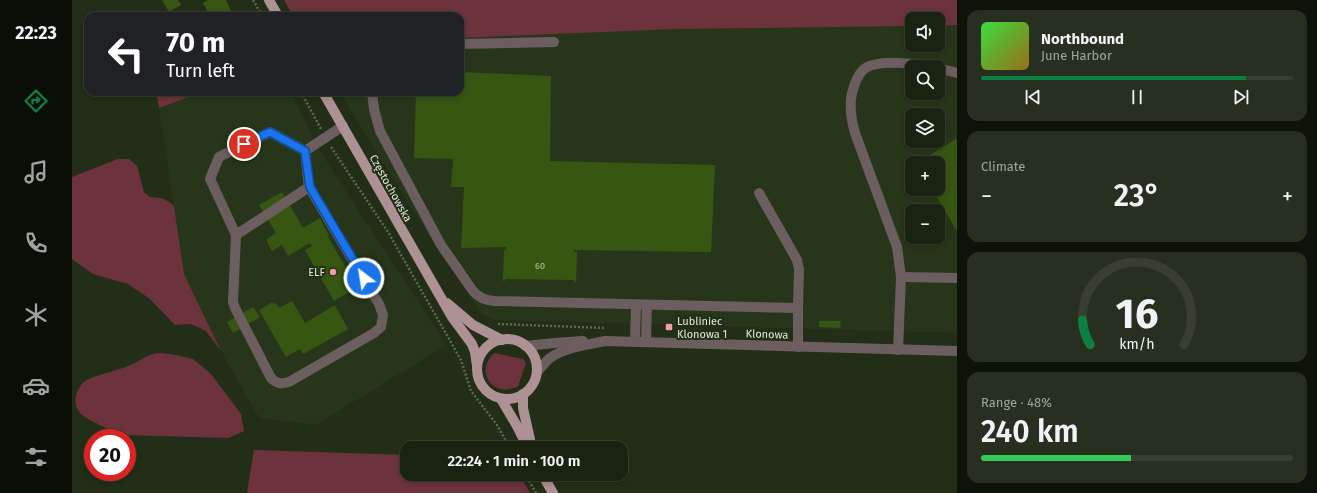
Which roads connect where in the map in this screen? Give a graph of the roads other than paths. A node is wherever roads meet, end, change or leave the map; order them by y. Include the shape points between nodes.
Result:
1 (269, 0) edge
2 (276, 12) edge
3 (554, 42) dead end
4 (464, 44) edge
5 (905, 63) edge
6 (945, 70) edge
7 (957, 74) edge
8 (325, 96) edge
9 (372, 96) edge
10 (343, 126) junction
11 (305, 151) junction
12 (310, 187) junction
13 (759, 193) dead end
14 (236, 235) junction
15 (901, 277) junction
16 (957, 278) edge
17 (440, 296) junction
18 (636, 305) junction
19 (647, 305) junction
20 (798, 308) junction
21 (502, 340) junction
22 (605, 341) junction
23 (635, 342) junction
24 (646, 342) junction
25 (525, 346) junction
26 (798, 347) junction
27 (898, 350) junction
28 (957, 351) edge
29 (477, 366) junction
30 (536, 372) junction
31 (523, 394) junction
32 (501, 399) junction
33 (524, 441) edge
34 (530, 441) edge
35 (546, 481) edge
36 (553, 493) edge

1 - 2 main road
3 - 4 street
5 - 15 street via 882,64 863,70 854,85 850,109 852,121 894,237
6 - 7 street
8 - 10 main road, Częstochowska
9 - 18 street via 380,131 442,245 478,297 494,301
10 - 11 street
10 - 17 main road, Częstochowska
11 - 12 street
11 - 14 street via 270,132 219,157 210,179
12 - 14 street
12 - 14 street via 380,304 383,315 381,327 374,333 289,382 276,383 271,378 233,302
13 - 20 street via 797,260
15 - 16 street
15 - 27 street
17 - 21 main road, Częstochowska via 473,325
17 - 29 main road, Częstochowska via 472,344
18 - 19 street
18 - 23 street
19 - 20 street
19 - 24 street
20 - 26 street
21 - 25 main road via 512,340
21 - 29 main road via 485,349
22 - 23 street, Klonowa
22 - 25 street
22 - 30 street, Klonowa via 565,351 549,359
23 - 24 street, Klonowa
24 - 26 street, Klonowa
25 - 30 main road via 534,357
26 - 27 street, Klonowa
27 - 28 street, Klonowa
29 - 32 main road via 480,383 493,396
30 - 31 main road via 532,385
31 - 32 main road
31 - 34 main road via 523,408
32 - 33 main road
35 - 36 main road

